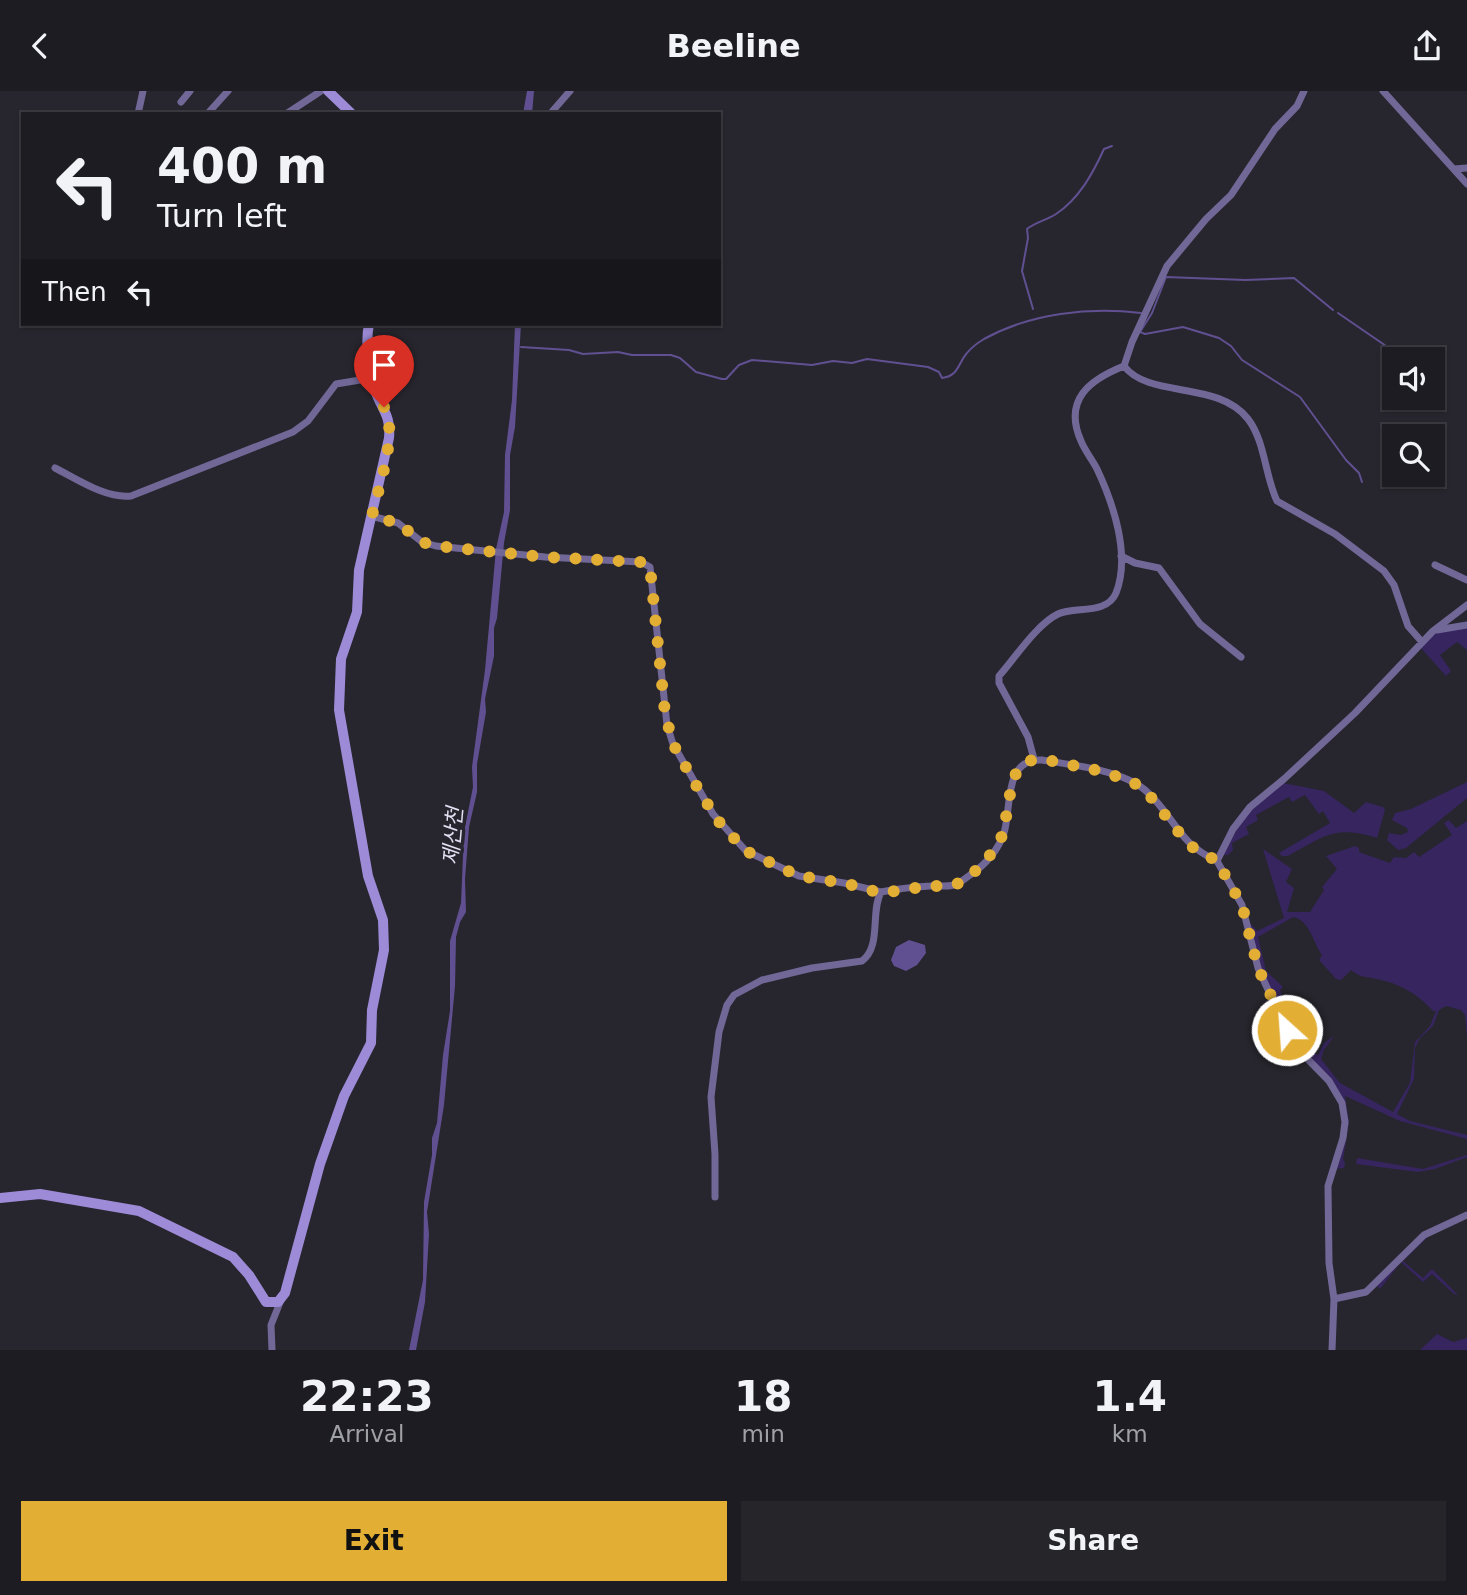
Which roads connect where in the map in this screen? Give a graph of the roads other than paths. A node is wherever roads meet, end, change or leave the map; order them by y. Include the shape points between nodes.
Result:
1 (143, 91) edge
2 (190, 91) edge
3 (228, 91) edge
4 (321, 91) edge
5 (328, 91) edge
6 (570, 91) edge
7 (1304, 91) edge
8 (1383, 91) edge
9 (181, 102) dead end
10 (138, 112) edge
11 (209, 112) edge
12 (289, 112) edge
13 (350, 112) edge
14 (552, 112) edge
15 (1467, 168) edge
16 (1454, 169) junction
17 (1467, 184) edge
18 (369, 326) edge
19 (1125, 366) junction
20 (372, 378) junction
21 (55, 468) dead end
22 (372, 516) junction
23 (1121, 556) junction
24 (1435, 565) dead end
25 (1467, 580) edge
26 (1467, 605) edge
27 (1467, 625) edge
28 (1433, 631) junction
29 (1422, 642) junction
30 (1241, 657) dead end
31 (1034, 759) junction
32 (1217, 861) junction
33 (881, 893) junction
34 (715, 1197) dead end
35 (0, 1198) edge
36 (1467, 1215) edge
37 (1335, 1299) junction
38 (281, 1300) junction
39 (272, 1350) edge
40 (1332, 1350) edge

1 - 10 street
2 - 9 street
3 - 11 street
4 - 12 street
5 - 13 street
6 - 14 street
7 - 19 street via 1231,195 1167,266
8 - 16 street
15 - 16 street
16 - 17 street
18 - 20 street
19 - 23 street via 1085,388 1075,414 1081,442 1112,503
19 - 29 street via 1143,381 1194,391 1242,413 1253,427 1277,502 1335,534 1384,571 1394,585 1408,626
20 - 21 street via 337,384 308,421 293,432 131,496 110,494
20 - 22 street via 390,429
22 - 33 street via 398,523 426,544 640,562 650,567 667,725 713,814 742,848 759,858 799,876
22 - 38 street via 359,570 358,612 341,659 339,710 368,876 383,920 384,950 372,1010 371,1043 344,1096 322,1158
23 - 30 street via 1159,568 1200,624
23 - 31 street via 1114,597 1104,605 1064,612 1049,620 999,676
24 - 25 street
26 - 28 street
27 - 28 street
28 - 29 street
29 - 32 street via 1355,713 1243,814
31 - 32 street via 1131,781 1146,791 1189,845
31 - 33 street via 1023,764 1014,777 1003,834 978,869 950,886
32 - 37 street via 1242,905 1258,968 1293,1044 1329,1081 1342,1103 1343,1138 1328,1192 1329,1263
33 - 34 street via 871,947 862,961 762,980 739,991 727,1005 711,1097
35 - 38 street via 40,1194 139,1212 225,1252 244,1269 266,1302
36 - 37 street via 1424,1235 1366,1292
37 - 40 street
38 - 39 street via 271,1325

